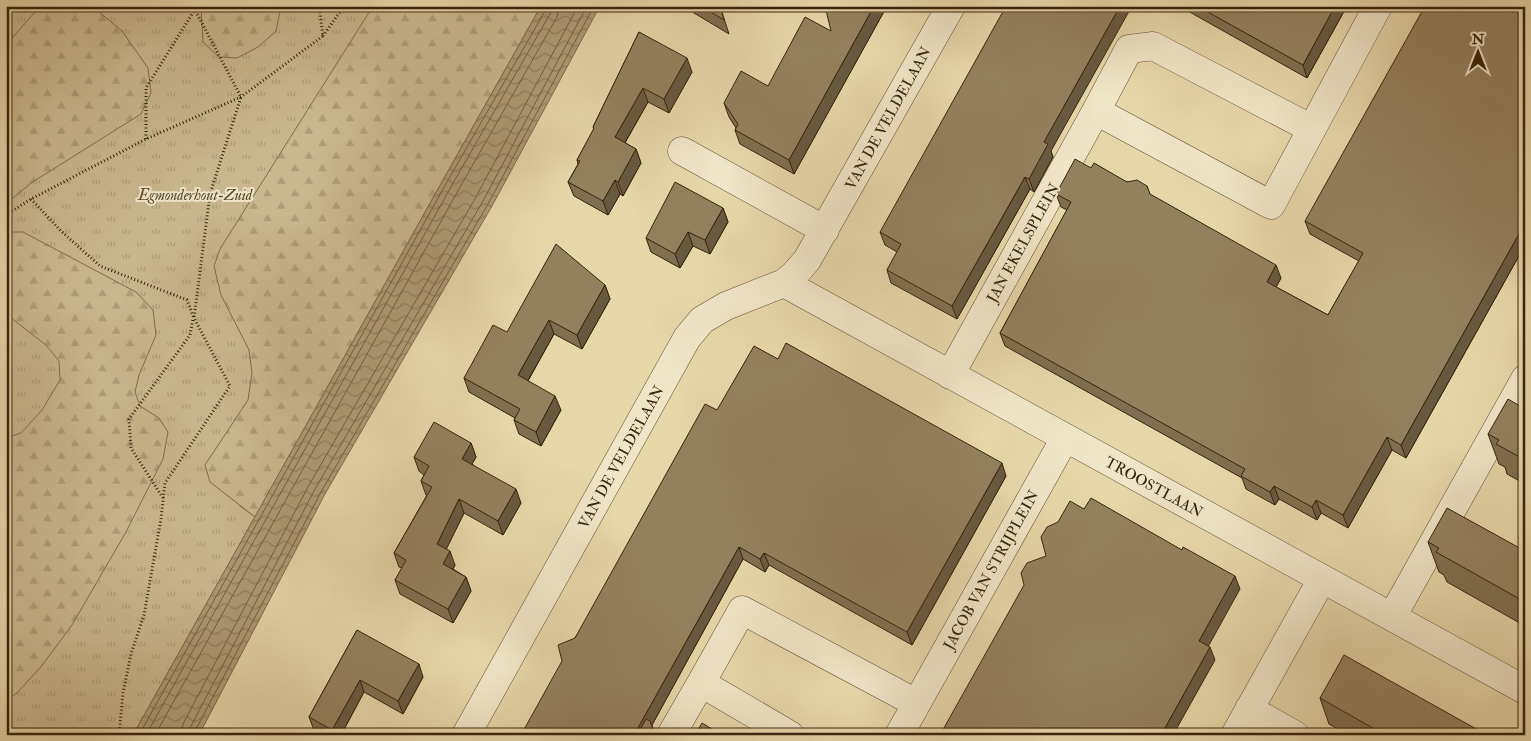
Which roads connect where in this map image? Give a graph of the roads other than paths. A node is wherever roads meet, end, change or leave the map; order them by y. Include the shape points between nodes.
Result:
1 (951, 6) edge
2 (1378, 6) edge
3 (1096, 111) junction
4 (1312, 130) junction
5 (682, 152) dead end
6 (825, 230) junction
7 (784, 283) junction
8 (950, 374) junction
9 (1525, 380) edge
10 (1065, 438) junction
11 (1322, 579) junction
12 (1392, 617) junction
13 (701, 683) junction
14 (1525, 690) edge
15 (916, 703) junction
16 (1249, 709) junction
17 (466, 735) edge
18 (672, 735) edge
19 (790, 735) edge
20 (899, 735) edge
21 (1235, 735) edge
22 (1295, 735) edge

1 - 6 street, VAN DE VELDELAAN
2 - 4 street
3 - 4 street, JAN EKELSPLEIN via 1129,49 1153,46
3 - 4 street via 1271,206
3 - 8 street, JAN EKELSPLEIN
5 - 6 street
6 - 7 street, VAN DE VELDELAAN via 807,260
7 - 8 street, TROOSTLAAN
7 - 17 street, VAN DE VELDELAAN via 726,306 702,320 687,338
8 - 10 street, TROOSTLAAN
9 - 12 street
10 - 11 street, TROOSTLAAN
10 - 15 street, JACOB VAN STRIJPLEIN
11 - 12 street, TROOSTLAAN
11 - 16 street
12 - 14 street, TROOSTLAAN
13 - 15 street via 742,610
13 - 18 street
13 - 19 street
15 - 20 street, JACOB VAN STRIJPLEIN
16 - 21 street
16 - 22 street

